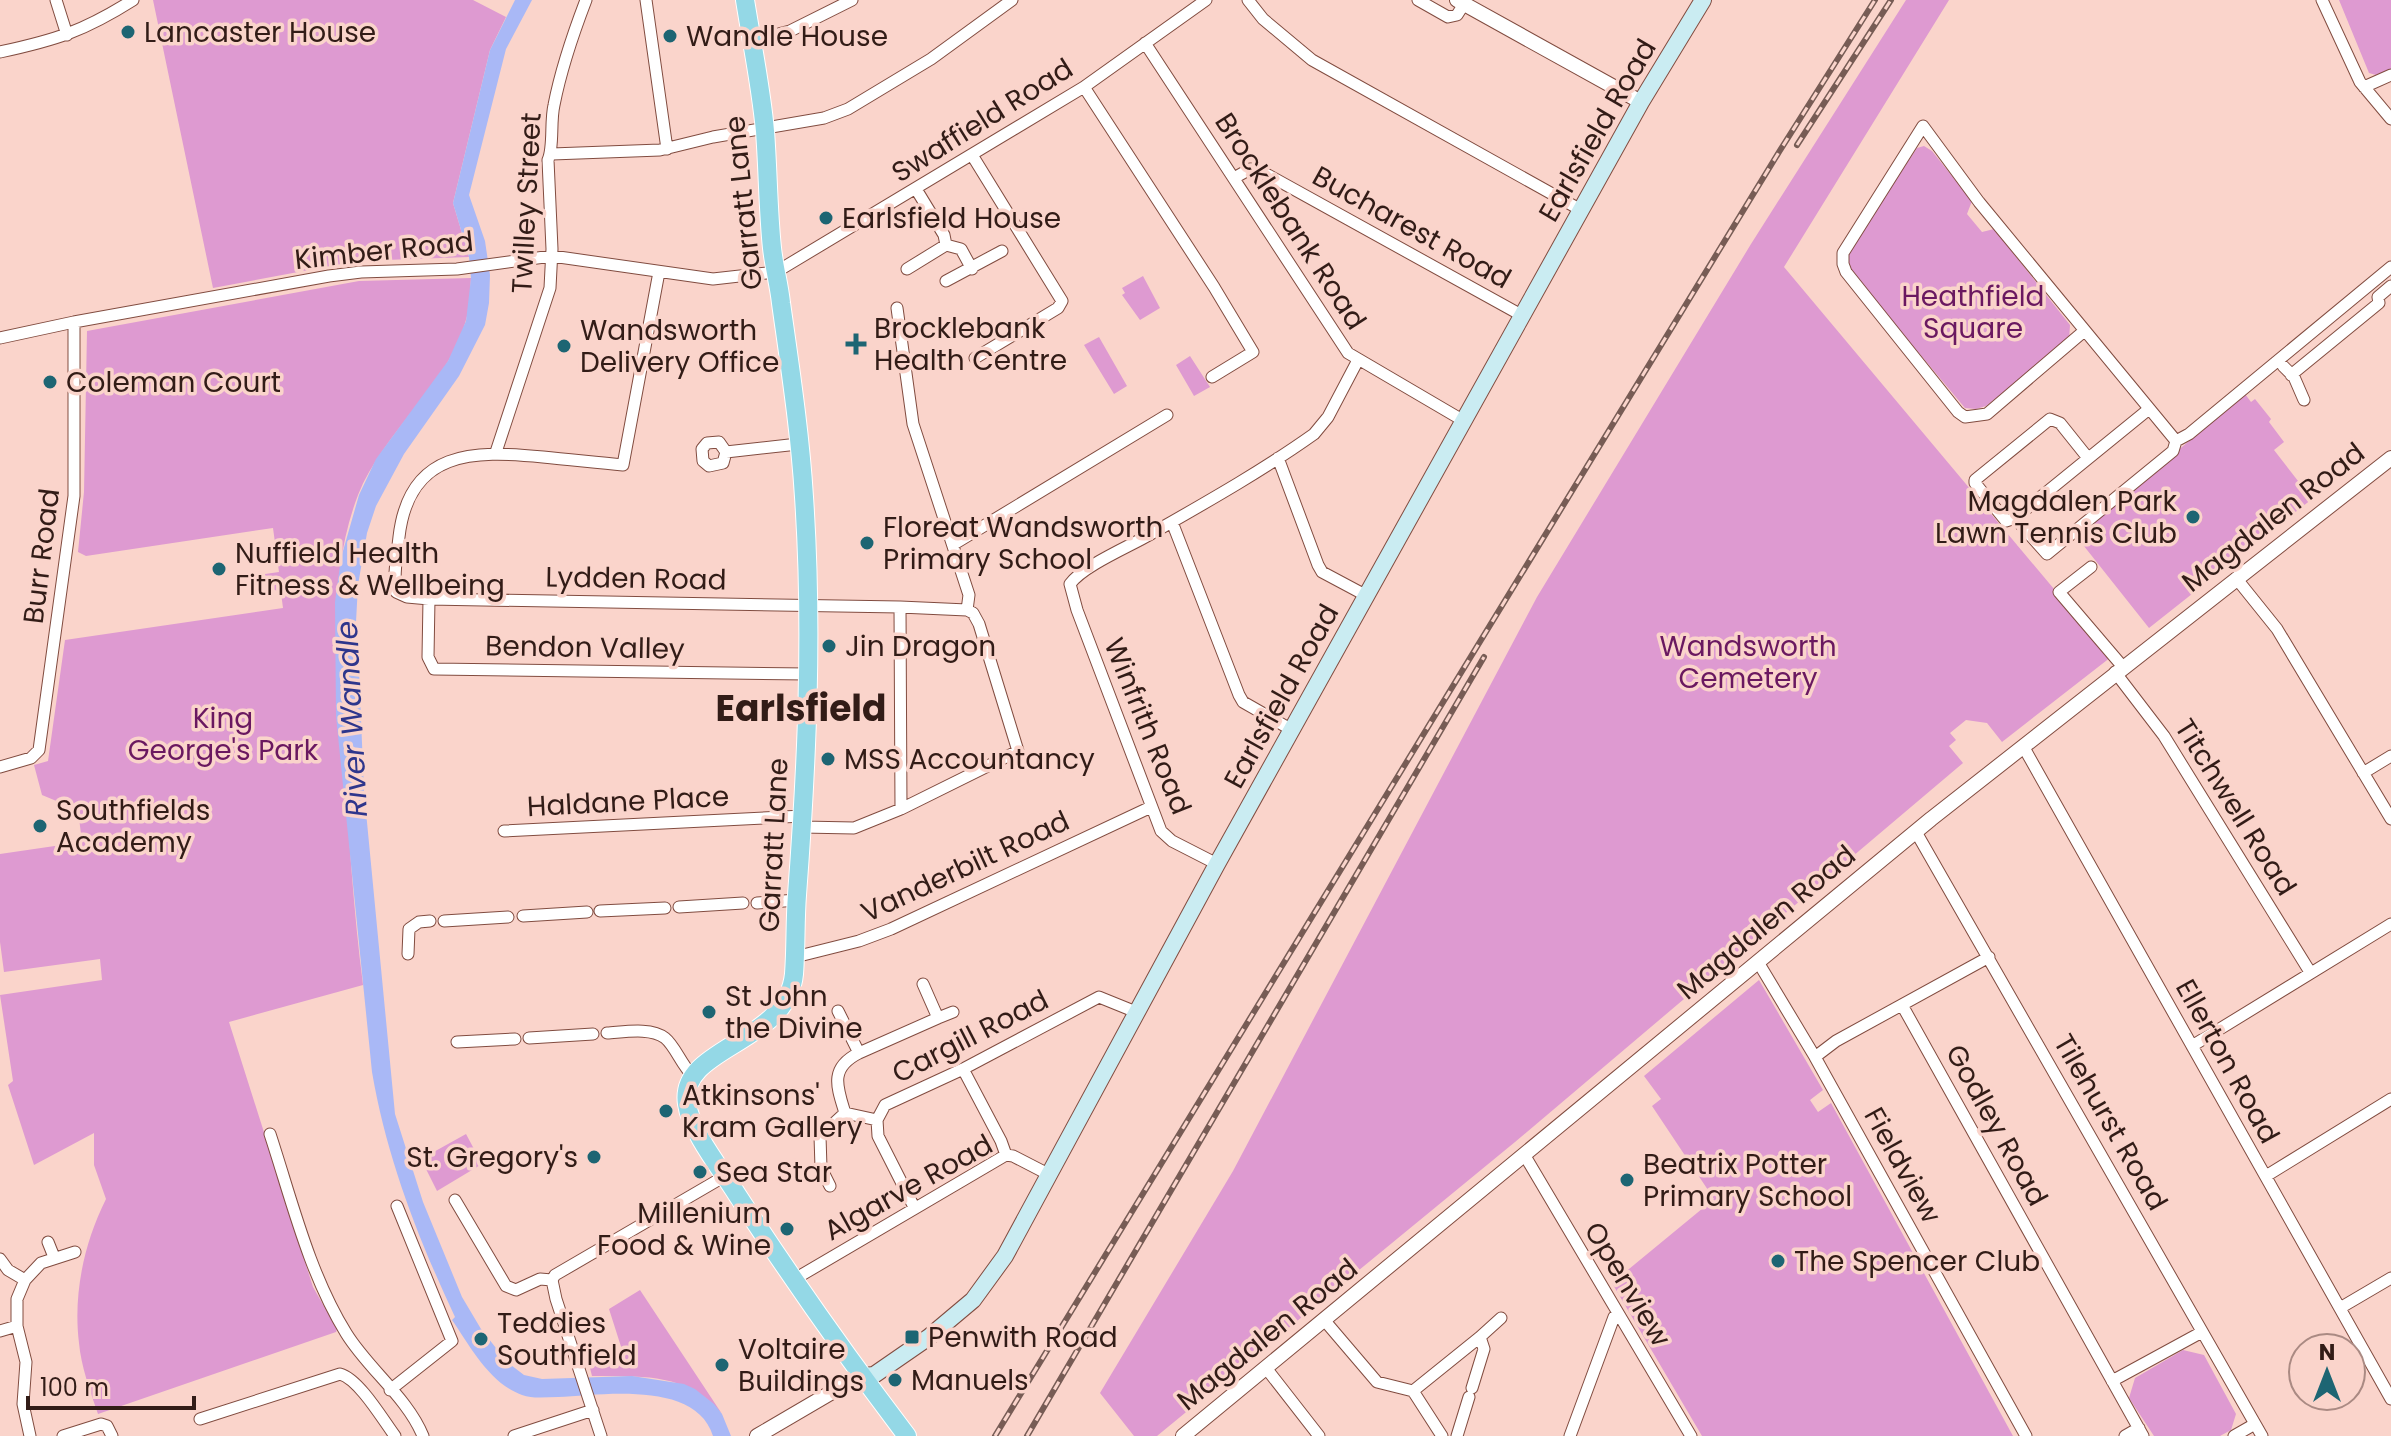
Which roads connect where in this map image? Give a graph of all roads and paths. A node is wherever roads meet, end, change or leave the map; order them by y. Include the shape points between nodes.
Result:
1 (56, 0) edge
2 (133, 0) edge
3 (586, 0) edge
4 (646, 0) edge
5 (745, 0) edge
6 (852, 0) edge
7 (1206, 0) edge
8 (1248, 0) edge
9 (1418, 0) edge
10 (1703, 0) edge
11 (2322, 0) edge
12 (1009, 1) edge
13 (1469, 3) edge
14 (67, 35) junction
15 (751, 41) junction
16 (1145, 43) junction
17 (0, 52) edge
18 (2391, 75) edge
19 (1084, 87) junction
20 (2364, 87) junction
21 (1641, 102) junction
22 (2391, 119) edge
23 (765, 130) junction
24 (667, 149) junction
25 (552, 154) junction
26 (972, 155) junction
27 (1234, 178) junction
28 (916, 189) junction
29 (1581, 210) junction
30 (946, 245) junction
31 (1002, 251) dead end
32 (552, 256) junction
33 (2391, 267) edge
34 (907, 269) dead end
35 (972, 269) junction
36 (659, 272) junction
37 (776, 272) junction
38 (946, 281) dead end
39 (2391, 286) edge
40 (897, 308) dead end
41 (1523, 316) junction
42 (74, 322) junction
43 (2083, 332) junction
44 (0, 338) edge
45 (975, 358) dead end
46 (1358, 360) junction
47 (1212, 377) dead end
48 (2304, 400) dead end
49 (2149, 409) junction
50 (1167, 415) dead end
51 (1464, 421) junction
52 (2176, 441) junction
53 (798, 444) junction
54 (496, 452) junction
55 (726, 452) dead end
56 (1278, 458) junction
57 (2088, 458) junction
58 (2391, 458) edge
59 (2015, 518) junction
60 (1172, 522) junction
61 (954, 544) junction
62 (2091, 567) dead end
63 (2236, 578) junction
64 (1367, 596) junction
65 (429, 599) junction
66 (807, 605) junction
67 (900, 607) junction
68 (967, 610) junction
69 (2119, 669) junction
70 (808, 674) junction
71 (1292, 730) junction
72 (2023, 746) junction
73 (2391, 756) edge
74 (0, 767) edge
75 (2363, 773) junction
76 (1151, 807) junction
77 (901, 809) junction
78 (2391, 819) edge
79 (803, 821) junction
80 (504, 831) dead end
81 (1916, 832) junction
82 (1217, 864) junction
83 (797, 900) junction
84 (743, 903) dead end
85 (757, 903) dead end
86 (679, 907) dead end
87 (665, 908) dead end
88 (600, 911) dead end
89 (587, 912) dead end
90 (523, 916) dead end
91 (508, 917) dead end
92 (430, 921) dead end
93 (444, 921) dead end
94 (2391, 924) edge
95 (408, 954) dead end
96 (795, 957) junction
97 (1989, 957) junction
98 (1758, 962) junction
99 (2310, 972) junction
100 (923, 984) dead end
101 (1902, 1005) junction
102 (838, 1011) dead end
103 (953, 1012) dead end
104 (1136, 1012) junction
105 (938, 1018) junction
106 (607, 1033) dead end
107 (593, 1034) dead end
108 (529, 1038) dead end
109 (515, 1039) dead end
110 (457, 1042) dead end
111 (2192, 1046) junction
112 (859, 1053) junction
113 (1815, 1057) junction
114 (963, 1069) junction
115 (692, 1075) junction
116 (2391, 1099) edge
117 (845, 1113) junction
118 (877, 1120) junction
119 (270, 1134) dead end
120 (1006, 1155) junction
121 (1525, 1156) junction
122 (1048, 1174) junction
123 (725, 1176) junction
124 (2266, 1176) junction
125 (830, 1186) dead end
126 (455, 1200) dead end
127 (397, 1206) dead end
128 (914, 1207) junction
129 (48, 1242) dead end
130 (75, 1252) dead end
131 (54, 1257) junction
132 (0, 1261) edge
133 (2391, 1278) edge
134 (25, 1280) junction
135 (552, 1280) junction
136 (793, 1280) junction
137 (2340, 1308) junction
138 (1618, 1313) junction
139 (1501, 1318) dead end
140 (1325, 1321) junction
141 (17, 1326) junction
142 (0, 1331) edge
143 (2202, 1332) junction
144 (1480, 1337) junction
145 (1266, 1368) junction
146 (864, 1376) junction
147 (2112, 1381) junction
148 (390, 1390) junction
149 (1413, 1391) junction
150 (2391, 1399) edge
151 (591, 1405) junction
152 (200, 1419) dead end
153 (2255, 1424) junction
154 (108, 1430) edge
155 (2141, 1432) edge
156 (900, 1434) edge
157 (30, 1436) edge
158 (63, 1436) edge
159 (395, 1436) edge
160 (423, 1436) edge
161 (514, 1436) edge
162 (601, 1436) edge
163 (757, 1436) edge
164 (1183, 1436) edge
165 (1319, 1436) edge
166 (1442, 1436) edge
167 (1457, 1436) edge
168 (1570, 1436) edge
169 (1691, 1436) edge
170 (2026, 1436) edge
171 (2125, 1436) edge
172 (2234, 1436) edge
173 (2262, 1436) edge

1 - 14 street
2 - 14 street
3 - 25 street, Twilley Street via 554,103
4 - 24 street
5 - 15 main road, Garratt Lane
6 - 15 street via 790,31
7 - 16 street, Swaffield Road
8 - 29 street via 1312,60
9 - 13 street via 1448,17
10 - 21 main road, Earlsfield Road
11 - 20 street
12 - 23 street via 931,59 848,109
13 - 21 street
14 - 17 street
15 - 23 main road, Garratt Lane
16 - 19 street, Swaffield Road
16 - 27 street, Brocklebank Road
18 - 20 street
19 - 26 street, Swaffield Road
19 - 47 street via 1253,352
20 - 22 street
21 - 29 main road, Earlsfield Road
23 - 24 street
23 - 37 main road, Garratt Lane
24 - 25 street
25 - 32 street, Twilley Street
26 - 28 street, Swaffield Road
26 - 45 street via 1062,301
27 - 41 street, Bucharest Road via 1259,170
27 - 46 street, Brocklebank Road via 1340,343
28 - 30 street
28 - 37 street, Swaffield Road
29 - 41 main road, Earlsfield Road
30 - 34 street
30 - 35 street via 961,249
31 - 35 street
32 - 36 street, Kimber Road
32 - 42 street, Kimber Road via 466,268 340,275
32 - 54 street, Twilley Street via 545,306
33 - 52 street
35 - 38 street
36 - 37 street, Kimber Road via 718,279
36 - 54 street via 623,465
37 - 53 main road, Garratt Lane
39 - 48 street via 2378,297 2379,303 2287,370
40 - 61 street via 913,424
41 - 51 main road, Earlsfield Road
42 - 44 street, Kimber Road
42 - 74 street, Burr Road via 74,496 39,750 31,758
43 - 43 street via 1987,414 1965,417 1846,272 1843,253 1923,126
43 - 49 street
46 - 51 street, Brocklebank Road
46 - 56 street via 1328,417 1314,434
49 - 52 street
49 - 57 street
50 - 61 street
51 - 64 main road, Earlsfield Road
52 - 59 street via 2173,451 2047,554
53 - 55 street
53 - 66 main road, Garratt Lane
54 - 65 street, Lydden Road via 434,469 416,487 403,513 396,592
56 - 60 street
56 - 64 street via 1322,572
57 - 59 street
57 - 59 street via 2060,423 2046,420 1975,480 2006,521
58 - 63 street, Magdalen Road
60 - 71 street via 1243,702
60 - 76 street, Winfrith Road via 1073,580 1070,589
61 - 68 street via 969,595
62 - 69 street, Titchwell Road via 2059,592
63 - 69 street, Magdalen Road
63 - 75 street via 2277,629
64 - 71 main road, Earlsfield Road
65 - 66 street, Lydden Road
65 - 70 street, Bendon Valley via 428,657 434,669
66 - 67 street, Lydden Road
66 - 70 main road, Garratt Lane
67 - 68 street, Lydden Road
67 - 77 street
68 - 77 street, Haldane Place via 979,624 1018,751
69 - 72 street, Magdalen Road
69 - 99 street, Titchwell Road
70 - 79 main road, Garratt Lane
71 - 82 main road, Earlsfield Road
72 - 81 street, Magdalen Road
72 - 111 street, Ellerton Road
73 - 75 street
75 - 78 street
76 - 82 street, Winfrith Road via 1161,831 1172,841
76 - 96 street, Vanderbilt Road via 891,929
77 - 79 street, Haldane Place via 854,828
79 - 80 street, Haldane Place
79 - 83 main road, Garratt Lane
81 - 97 street, Tilehurst Road
81 - 98 street, Magdalen Road
82 - 104 main road, Earlsfield Road
83 - 85 street
83 - 96 main road, Garratt Lane
84 - 86 street
87 - 88 street
89 - 90 street
91 - 93 street
92 - 95 street via 409,929
94 - 99 street
96 - 115 main road, Garratt Lane via 793,981 781,1008
97 - 101 street
97 - 143 street, Tilehurst Road
98 - 113 street, Fieldview
98 - 121 street, Magdalen Road
99 - 111 street
100 - 105 street
101 - 113 street
101 - 147 street, Godley Road
102 - 112 street
103 - 105 street
104 - 114 street, Cargill Road via 1099,997
104 - 122 main road, Earlsfield Road
105 - 112 street
106 - 115 street via 656,1034 666,1039
107 - 108 street
109 - 110 street
111 - 124 street, Ellerton Road
112 - 117 street via 837,1077
113 - 170 street, Fieldview
114 - 118 street, Cargill Road via 885,1105
114 - 120 street
115 - 123 main road via 689,1113
116 - 124 street
117 - 118 street
117 - 125 street via 820,1136 821,1168
118 - 128 street, Cargill Road via 878,1136
119 - 148 street via 321,1287 353,1344
120 - 122 street, Algarve Road
120 - 128 street, Algarve Road
121 - 138 street, Openview
121 - 140 street, Magdalen Road
122 - 146 main road, Earlsfield Road via 1005,1256 973,1300 886,1367
123 - 135 street
123 - 136 main road
124 - 137 street, Ellerton Road
126 - 135 street via 506,1286 516,1290 540,1279
127 - 148 street via 452,1341
128 - 136 street, Algarve Road
129 - 131 street
130 - 131 street
131 - 134 street
132 - 134 street
133 - 137 street
134 - 141 street via 17,1299
135 - 151 street
136 - 146 main road
137 - 150 street, Ellerton Road
138 - 168 street
138 - 169 street, Openview
139 - 144 street
140 - 145 street, Magdalen Road
140 - 149 street via 1377,1382
141 - 142 street
141 - 157 street via 26,1362 23,1404
143 - 147 street
143 - 153 street, Tilehurst Road
144 - 149 street
144 - 167 street via 1484,1349
145 - 164 street, Magdalen Road
145 - 165 street
146 - 156 main road
146 - 163 street
147 - 155 street, Godley Road
148 - 160 street
149 - 166 street
151 - 161 street
151 - 162 street
152 - 159 street via 340,1374 355,1383
153 - 172 street
153 - 173 street, Tilehurst Road
154 - 158 street via 97,1425
155 - 171 street

